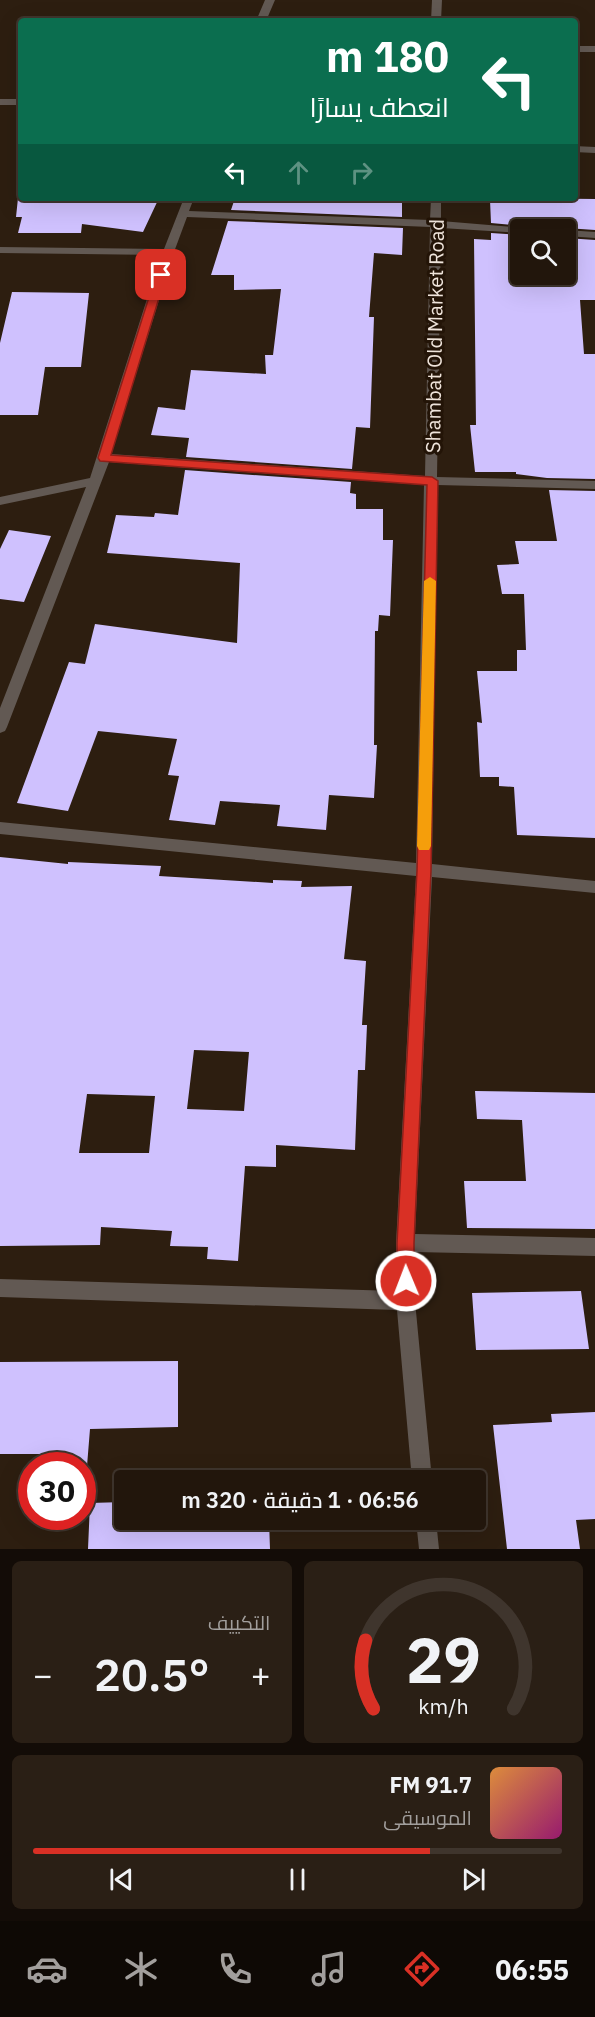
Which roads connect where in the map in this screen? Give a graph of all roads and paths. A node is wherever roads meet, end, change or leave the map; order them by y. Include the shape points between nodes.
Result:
1 (270, 0) edge
2 (437, 0) edge
3 (262, 18) edge
4 (436, 18) edge
5 (578, 49) edge
6 (595, 49) edge
7 (0, 102) edge
8 (18, 102) edge
9 (578, 149) edge
10 (595, 150) edge
11 (188, 201) edge
12 (436, 201) edge
13 (184, 214) junction
14 (437, 224) junction
15 (510, 229) edge
16 (576, 234) edge
17 (595, 235) edge
18 (0, 250) edge
19 (168, 252) junction
20 (104, 458) junction
21 (94, 481) junction
22 (432, 481) junction
23 (595, 485) edge
24 (0, 501) edge
25 (0, 727) edge
26 (0, 828) edge
27 (424, 871) junction
28 (595, 887) edge
29 (405, 1243) junction
30 (595, 1247) edge
31 (0, 1288) edge
32 (406, 1301) junction
33 (421, 1470) edge
34 (427, 1530) edge
35 (429, 1549) edge

1 - 3 street
2 - 4 street
5 - 6 street
7 - 8 street
9 - 10 street
11 - 13 street
12 - 14 street, Shambat Old Market Road
13 - 14 street
13 - 19 street
14 - 15 street
14 - 22 street, Shambat Old Market Road
16 - 17 street
18 - 19 street
19 - 20 street
20 - 21 street
20 - 22 street
21 - 24 street
21 - 25 street
22 - 23 street
22 - 27 street, Shambat Old Market Road
26 - 27 street
27 - 28 street
27 - 29 street, Shambat Old Market Road
29 - 30 street
29 - 32 street, Shambat Old Market Road
31 - 32 street
32 - 33 street, Shambat Old Market Road
34 - 35 street

